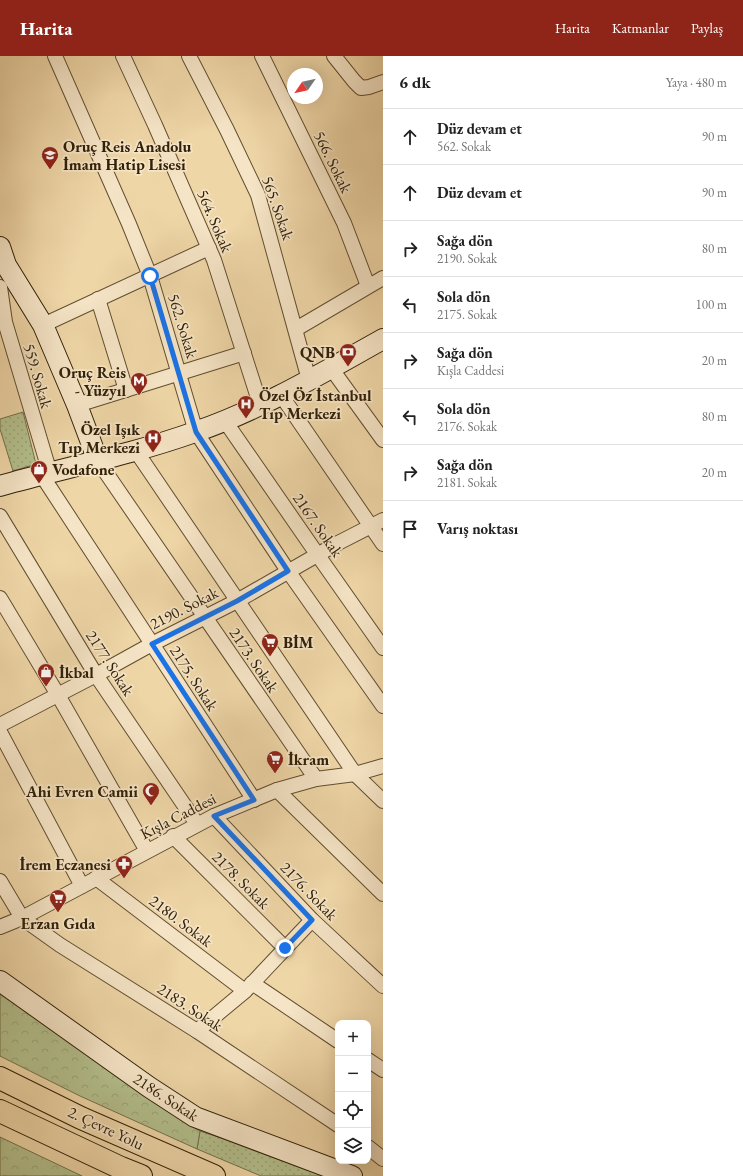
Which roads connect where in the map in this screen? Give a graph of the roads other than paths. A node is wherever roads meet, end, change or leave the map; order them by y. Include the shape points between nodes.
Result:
1 (55, 56) edge
2 (123, 56) edge
3 (190, 56) edge
4 (262, 56) edge
5 (334, 56) edge
6 (383, 82) edge
7 (209, 248) junction
8 (2, 264) edge
9 (150, 276) junction
10 (383, 278) edge
11 (368, 286) junction
12 (0, 287) edge
13 (98, 299) junction
14 (43, 325) junction
15 (296, 329) junction
16 (383, 339) edge
17 (244, 353) junction
18 (331, 368) junction
19 (179, 373) junction
20 (309, 380) junction
21 (126, 390) junction
22 (281, 395) junction
23 (260, 404) junction
24 (77, 405) junction
25 (225, 421) junction
26 (196, 432) junction
27 (383, 440) edge
28 (136, 451) junction
29 (98, 461) junction
30 (46, 474) junction
31 (0, 486) edge
32 (0, 516) edge
33 (383, 520) edge
34 (370, 527) junction
35 (383, 544) edge
36 (317, 554) junction
37 (288, 571) junction
38 (0, 598) edge
39 (237, 601) junction
40 (204, 616) junction
41 (152, 644) junction
42 (383, 648) edge
43 (96, 675) junction
44 (58, 695) junction
45 (383, 706) edge
46 (0, 725) edge
47 (0, 732) edge
48 (383, 766) edge
49 (355, 774) junction
50 (316, 779) junction
51 (277, 790) junction
52 (254, 800) junction
53 (383, 801) edge
54 (214, 816) junction
55 (197, 824) junction
56 (173, 836) junction
57 (147, 851) junction
58 (96, 878) junction
59 (0, 881) edge
60 (82, 886) junction
61 (383, 894) edge
62 (22, 918) junction
63 (312, 920) junction
64 (0, 927) edge
65 (285, 948) junction
66 (0, 981) edge
67 (383, 986) edge
68 (249, 987) junction
69 (197, 1031) junction
70 (335, 1039) edge
71 (371, 1062) edge
72 (383, 1070) edge
73 (0, 1078) edge
74 (0, 1111) edge
75 (335, 1123) edge
76 (371, 1149) edge
77 (383, 1159) edge
78 (141, 1176) edge
79 (214, 1176) edge
80 (352, 1176) edge

1 - 9 street, 562. Sokak
2 - 7 street, 564. Sokak
3 - 15 street, 565. Sokak via 258,195
4 - 11 street, 566. Sokak via 344,224
5 - 6 street via 362,88
7 - 9 street
7 - 17 street, 564. Sokak
8 - 14 main road
9 - 13 street
9 - 19 street, 562. Sokak
10 - 11 street
11 - 15 street
12 - 30 street, 559. Sokak via 5,322 35,424
13 - 14 street
13 - 21 street
14 - 24 main road
15 - 20 street, 565. Sokak
16 - 18 main road
17 - 19 street
17 - 23 street, 564. Sokak
18 - 20 main road
18 - 27 street
19 - 21 street
19 - 26 street, 562. Sokak
20 - 22 main road
21 - 24 street
22 - 23 main road
22 - 34 street
23 - 25 main road
24 - 29 main road
25 - 26 main road
25 - 36 street, 2167. Sokak
26 - 28 main road
26 - 37 street, 562. Sokak
28 - 29 main road
28 - 39 street
29 - 30 main road
29 - 40 street, 2173. Sokak
30 - 31 main road
30 - 41 street, 2175. Sokak
32 - 43 street, 2177. Sokak
33 - 34 street, 2190. Sokak
34 - 35 street
34 - 36 street, 2190. Sokak
36 - 37 street, 2190. Sokak
36 - 42 street, 2167. Sokak
37 - 39 street, 2190. Sokak
37 - 45 street, 562. Sokak
38 - 44 street
39 - 40 street, 2190. Sokak
39 - 49 street
40 - 41 street, 2190. Sokak
40 - 50 street, 2173. Sokak
41 - 43 street, 2190. Sokak
41 - 52 street, 2175. Sokak
43 - 44 street, 2190. Sokak
43 - 55 street, 2177. Sokak
44 - 46 street, 2190. Sokak
44 - 57 street
47 - 60 street
48 - 49 street, Kışla Caddesi
49 - 50 street, Kışla Caddesi
49 - 53 street
50 - 51 street, Kışla Caddesi
51 - 52 street, Kışla Caddesi
51 - 61 street
52 - 54 street, Kışla Caddesi
54 - 55 street, Kışla Caddesi
54 - 63 street, 2176. Sokak
55 - 56 street, Kışla Caddesi
56 - 57 street, Kışla Caddesi
56 - 65 street, 2178. Sokak
57 - 58 street, Kışla Caddesi
58 - 60 street, Kışla Caddesi
58 - 68 street, 2180. Sokak
59 - 62 street
60 - 62 street, Kışla Caddesi
62 - 64 street, Kışla Caddesi
62 - 69 street, 2183. Sokak via 60,945
63 - 65 street
63 - 67 street, 2176. Sokak
65 - 68 street
66 - 80 main road, 2186. Sokak via 195,1118
68 - 69 street
68 - 70 street, 2180. Sokak
69 - 75 street, 2183. Sokak
71 - 72 street
73 - 79 highway, 2. Çevre Yolu via 81,1118
74 - 78 highway, 2. Çevre Yolu
76 - 77 street

